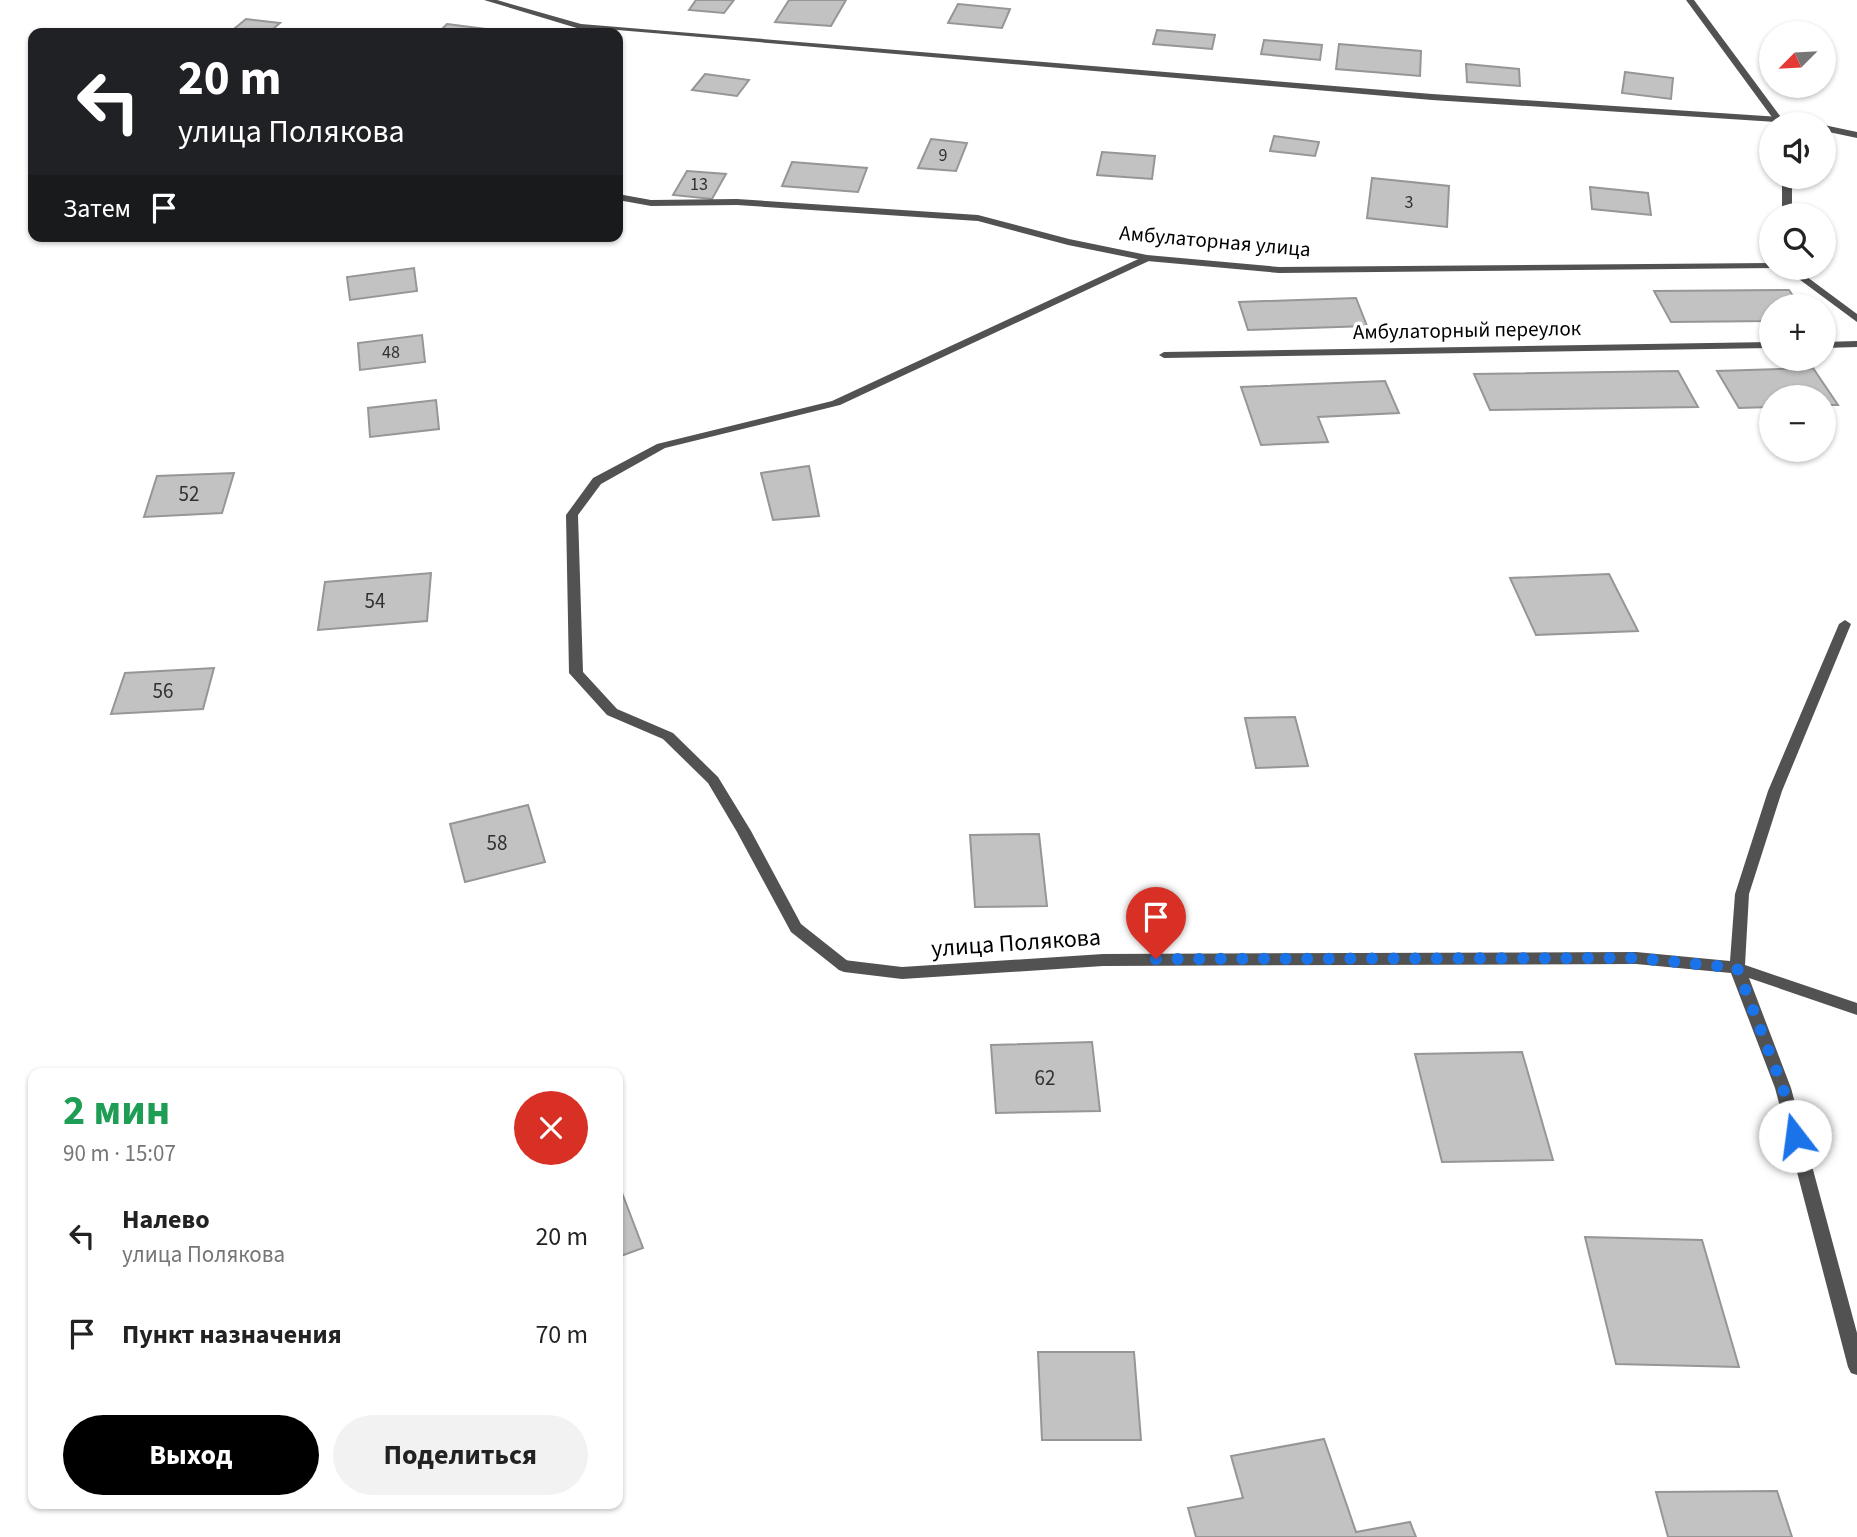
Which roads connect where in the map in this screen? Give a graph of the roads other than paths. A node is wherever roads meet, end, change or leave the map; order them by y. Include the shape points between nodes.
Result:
1 (488, 0) edge
2 (1690, 0) edge
3 (584, 25) junction
4 (589, 28) edge
5 (619, 28) edge
6 (623, 28) edge
7 (1774, 112) edge
8 (1759, 120) edge
9 (1836, 131) edge
10 (1857, 135) edge
11 (623, 198) edge
12 (1147, 258) junction
13 (1759, 266) edge
14 (1805, 280) edge
15 (1857, 319) edge
16 (1857, 344) edge
17 (1759, 345) edge
18 (1836, 345) edge
19 (1164, 355) dead end
20 (1845, 624) dead end
21 (1737, 968) junction
22 (1857, 1009) edge
23 (1857, 1367) edge

1 - 3 street
2 - 7 street
3 - 4 street
3 - 5 street
6 - 8 street
9 - 10 street
11 - 12 street, Амбулаторная улица via 651,203 737,202 978,218
12 - 13 street, Амбулаторная улица via 1279,270
12 - 21 street, улица Полякова via 836,402 662,446 597,481 572,515 576,673 612,712 668,736 713,780 796,928 844,966 902,973 1103,960 1636,958
14 - 15 street
16 - 18 street
17 - 19 street, Амбулаторный переулок
20 - 21 street via 1775,790 1742,894
21 - 22 street, улица Полякова
21 - 23 street via 1783,1088

